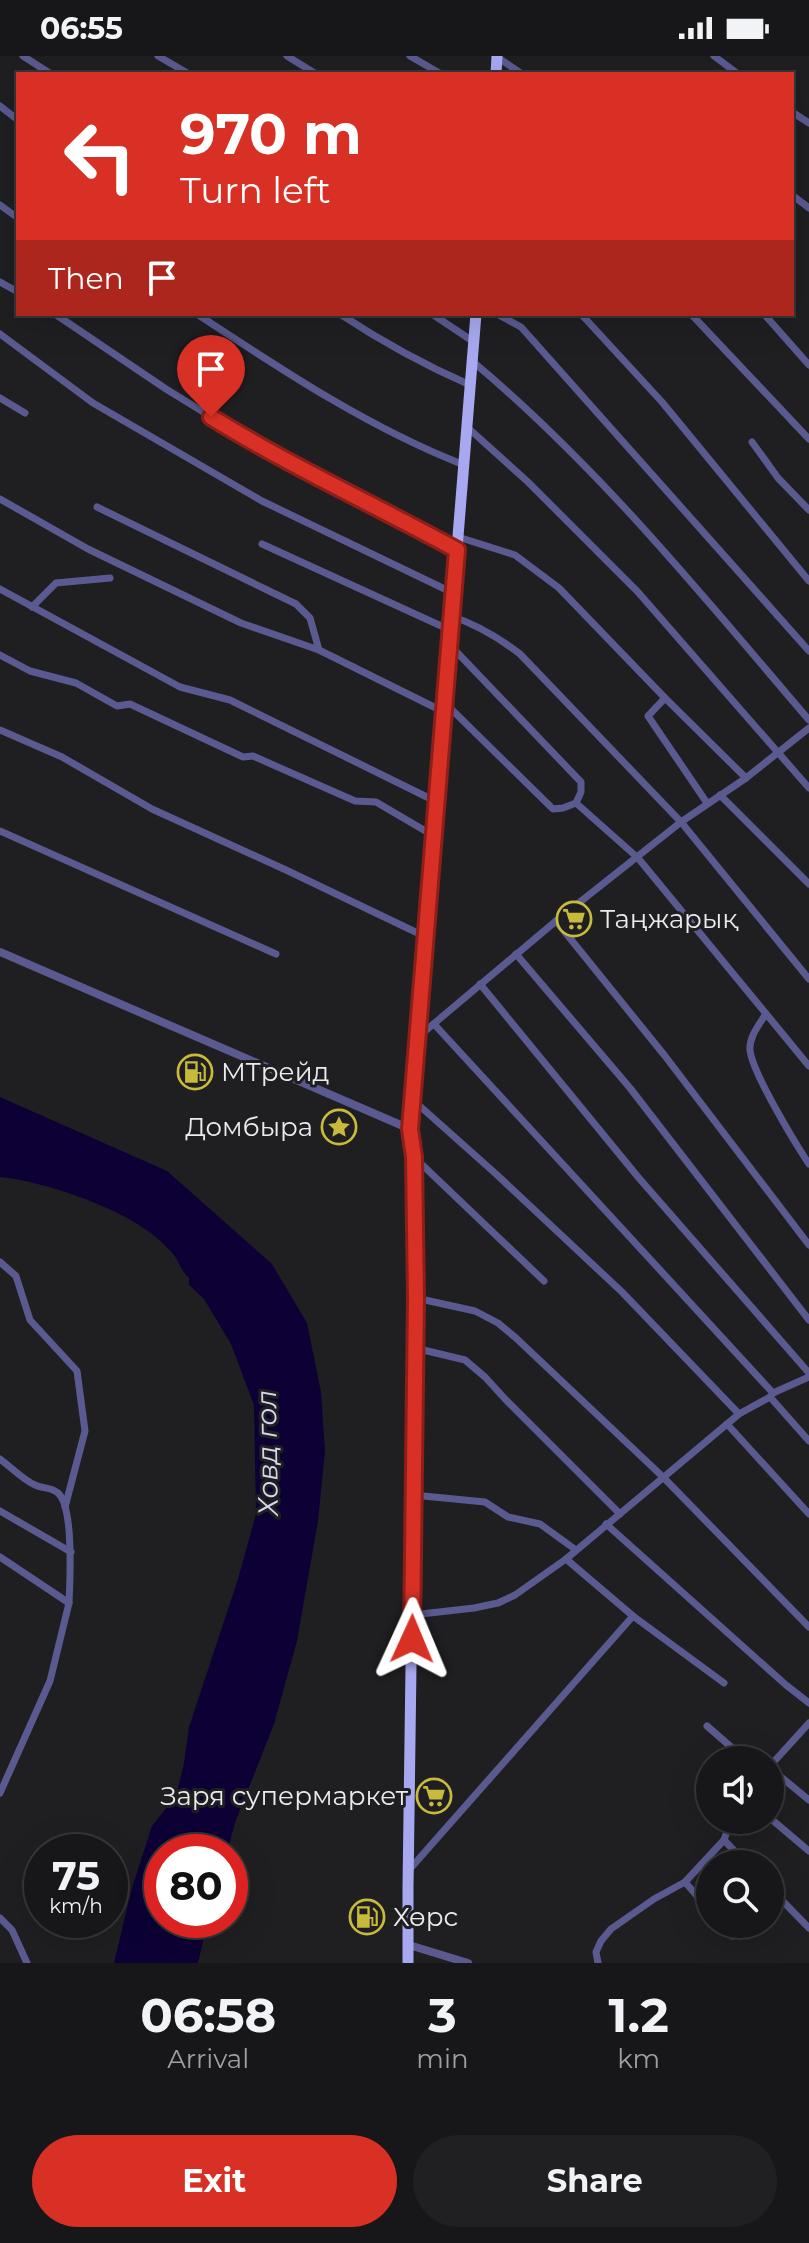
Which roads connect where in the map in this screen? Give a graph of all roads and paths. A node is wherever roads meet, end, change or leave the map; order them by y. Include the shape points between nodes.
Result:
1 (23, 56) edge
2 (158, 56) edge
3 (287, 56) edge
4 (410, 56) edge
5 (497, 56) edge
6 (714, 56) edge
7 (48, 72) edge
8 (186, 72) edge
9 (313, 72) edge
10 (438, 72) edge
11 (519, 72) edge
12 (735, 72) edge
13 (0, 106) edge
14 (16, 118) edge
15 (58, 316) edge
16 (200, 316) edge
17 (343, 316) edge
18 (435, 316) edge
19 (476, 316) edge
20 (501, 316) edge
21 (583, 316) edge
22 (693, 316) edge
23 (766, 316) edge
24 (0, 334) edge
25 (474, 342) junction
26 (472, 361) junction
27 (809, 365) edge
28 (470, 385) junction
29 (0, 398) edge
30 (25, 413) dead end
31 (467, 427) junction
32 (809, 439) edge
33 (752, 442) dead end
34 (464, 465) junction
35 (0, 499) edge
36 (97, 507) dead end
37 (809, 510) edge
38 (458, 537) junction
39 (262, 544) dead end
40 (457, 550) junction
41 (110, 578) dead end
42 (809, 581) edge
43 (0, 589) edge
44 (453, 593) junction
45 (32, 607) junction
46 (451, 616) junction
47 (450, 630) junction
48 (449, 644) junction
49 (319, 650) junction
50 (809, 651) edge
51 (0, 655) edge
52 (665, 698) junction
53 (444, 707) junction
54 (809, 720) edge
55 (809, 728) edge
56 (0, 730) edge
57 (778, 753) junction
58 (746, 778) junction
59 (809, 788) edge
60 (720, 795) junction
61 (437, 802) junction
62 (576, 803) junction
63 (707, 803) junction
64 (681, 822) junction
65 (0, 831) edge
66 (434, 836) junction
67 (638, 858) junction
68 (809, 884) edge
69 (556, 921) junction
70 (426, 937) junction
71 (0, 952) edge
72 (276, 954) dead end
73 (516, 954) junction
74 (809, 979) edge
75 (480, 984) junction
76 (765, 1015) junction
77 (434, 1024) junction
78 (418, 1037) junction
79 (809, 1066) edge
80 (413, 1100) junction
81 (410, 1129) junction
82 (414, 1157) junction
83 (809, 1164) edge
84 (809, 1245) edge
85 (0, 1262) edge
86 (544, 1281) dead end
87 (416, 1298) junction
88 (809, 1320) edge
89 (415, 1348) junction
90 (809, 1375) edge
91 (771, 1395) junction
92 (739, 1414) junction
93 (727, 1424) junction
94 (809, 1441) edge
95 (0, 1459) edge
96 (663, 1477) junction
97 (413, 1495) junction
98 (65, 1507) junction
99 (0, 1511) edge
100 (620, 1514) junction
101 (809, 1514) edge
102 (606, 1524) junction
103 (576, 1550) junction
104 (71, 1552) junction
105 (0, 1557) edge
106 (566, 1559) junction
107 (69, 1603) junction
108 (412, 1615) junction
109 (633, 1616) junction
110 (809, 1627) edge
111 (724, 1683) dead end
112 (809, 1703) edge
113 (809, 1723) edge
114 (707, 1726) dead end
115 (730, 1746) edge
116 (784, 1751) edge
117 (784, 1779) edge
118 (0, 1793) edge
119 (809, 1800) edge
120 (784, 1830) edge
121 (726, 1834) edge
122 (724, 1840) junction
123 (734, 1850) edge
124 (809, 1851) edge
125 (409, 1870) junction
126 (685, 1882) junction
127 (696, 1895) edge
128 (784, 1902) edge
129 (0, 1918) edge
130 (809, 1928) edge
131 (409, 1945) junction
132 (442, 1954) junction
133 (27, 1963) edge
134 (408, 1963) edge
135 (435, 1963) edge
136 (468, 1963) edge
137 (598, 1963) edge

1 - 7 street
2 - 8 street
3 - 9 street
4 - 10 street
5 - 11 street
6 - 12 street
13 - 14 street
15 - 40 street via 257,445
16 - 34 street via 368,419
17 - 28 street via 382,342
18 - 25 street
19 - 25 highway
20 - 50 street via 521,327
21 - 42 street via 662,402
22 - 32 street
23 - 27 street
24 - 44 street via 93,403 249,494
25 - 26 highway
26 - 28 highway
26 - 54 street via 514,396 621,505
28 - 31 highway
29 - 30 street
31 - 34 highway
31 - 57 street via 637,591
33 - 37 street
34 - 38 highway
35 - 49 street via 88,549 241,623
36 - 49 street via 296,604 310,618
38 - 40 highway
38 - 52 street via 515,555 559,588
39 - 47 street
40 - 44 highway
41 - 45 street via 56,583
43 - 45 street
44 - 46 highway
45 - 61 street via 180,687 230,700
46 - 47 highway
46 - 64 street via 477,625 520,654
47 - 48 highway
48 - 53 highway
48 - 62 street via 581,782
49 - 53 street
51 - 66 street via 30,671 76,683 117,706 130,704 355,801 376,802
52 - 58 street
52 - 63 street via 648,716
53 - 61 highway
53 - 62 street via 553,809
55 - 57 street
56 - 70 street via 62,757 152,809
57 - 58 street
57 - 59 street
58 - 60 street
60 - 63 street
60 - 68 street
61 - 66 highway
62 - 67 street
63 - 64 street
64 - 67 street
64 - 74 street
65 - 72 street
66 - 70 highway
67 - 69 street
67 - 76 street
69 - 73 street
69 - 84 street
70 - 78 highway
71 - 81 street
73 - 75 street
73 - 88 street via 630,1088
75 - 77 street
75 - 90 street
76 - 79 street
76 - 83 street via 750,1050
77 - 78 street
77 - 91 street
78 - 80 highway
80 - 81 highway
80 - 92 street via 622,1292
81 - 82 highway
82 - 86 street
82 - 87 highway
85 - 98 street via 16,1276 30,1320 77,1371 85,1431
87 - 89 highway
87 - 96 street via 475,1311 498,1323
89 - 97 highway
89 - 100 street via 465,1360
90 - 91 street
91 - 92 street
91 - 94 street
92 - 93 street
93 - 96 street
93 - 101 street
95 - 98 street via 35,1485 62,1496
96 - 100 street
96 - 110 street
97 - 103 street via 485,1502 508,1517 540,1524
97 - 108 highway
98 - 104 street
99 - 104 street
100 - 102 street
102 - 103 street
102 - 112 street
103 - 106 street
104 - 107 street
105 - 107 street
106 - 108 street via 498,1603
106 - 109 street
107 - 118 street via 50,1681
108 - 125 highway
109 - 111 street
109 - 125 street
113 - 116 street
114 - 115 street
117 - 119 street
120 - 124 street
121 - 122 street
122 - 123 street
122 - 126 street
125 - 131 highway
126 - 127 street
126 - 137 street via 611,1929 596,1952
128 - 130 street
129 - 133 street via 12,1930
131 - 132 street
131 - 134 highway
132 - 135 street
132 - 136 street

